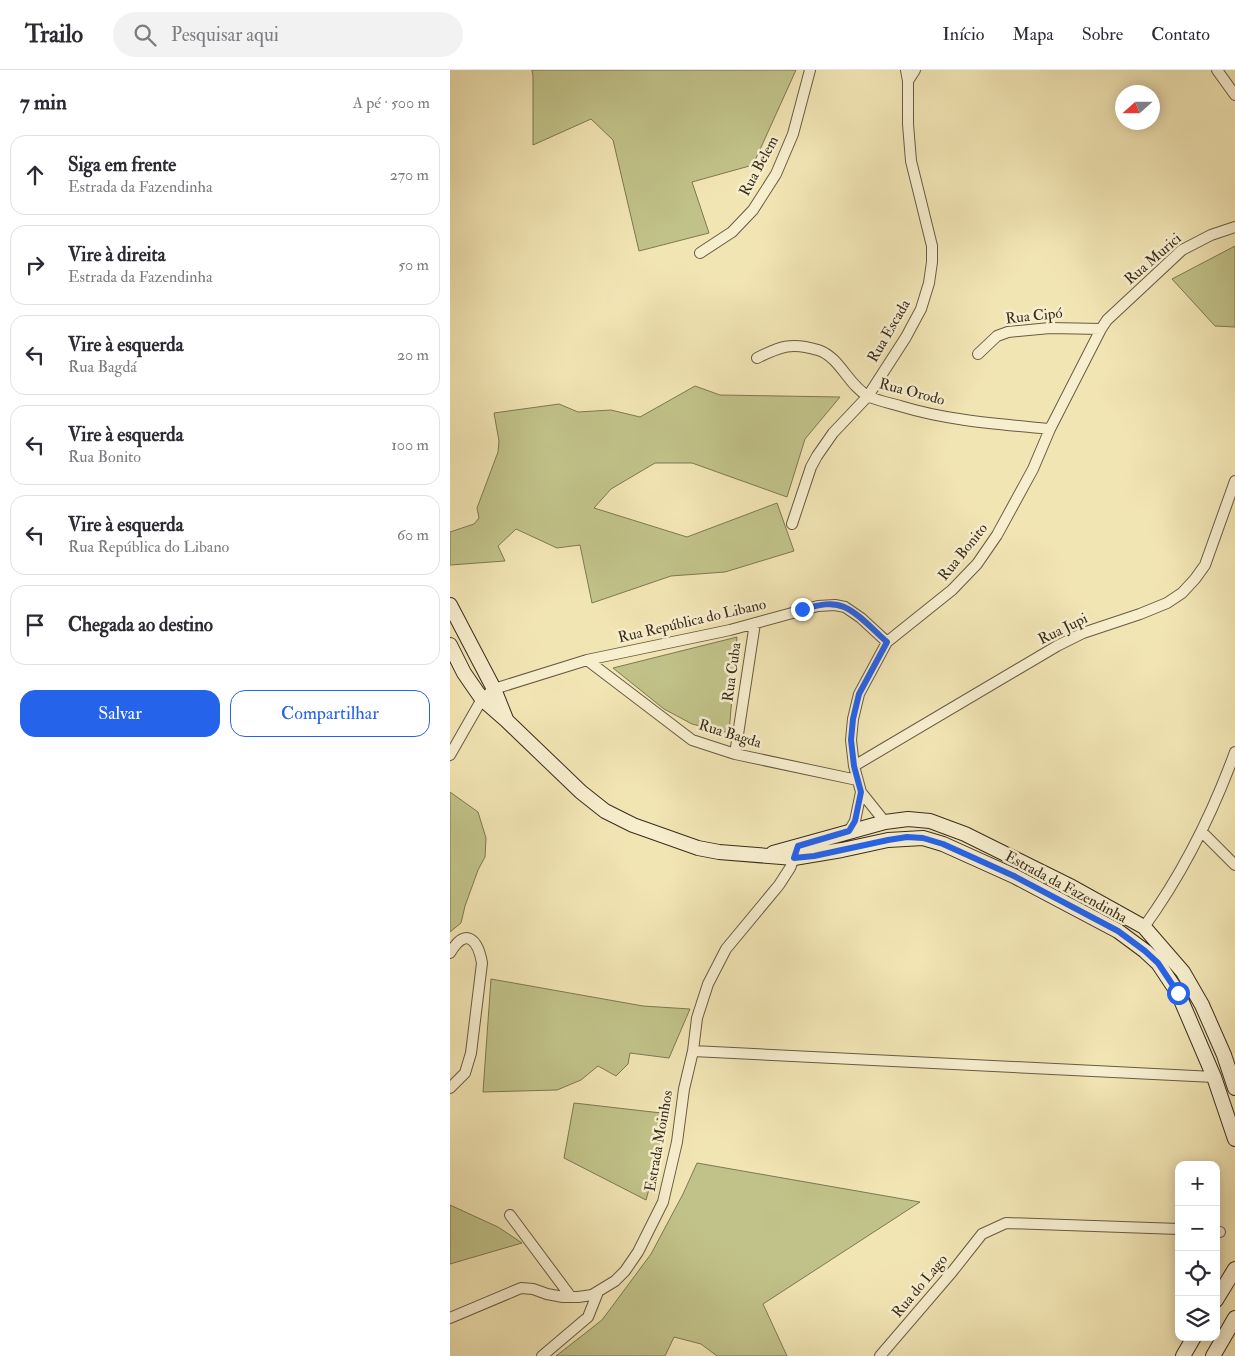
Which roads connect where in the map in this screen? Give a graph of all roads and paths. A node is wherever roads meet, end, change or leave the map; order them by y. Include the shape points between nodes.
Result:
1 (810, 70) edge
2 (906, 70) edge
3 (915, 70) edge
4 (1218, 70) edge
5 (908, 82) junction
6 (1235, 95) edge
7 (1235, 227) edge
8 (700, 253) dead end
9 (1101, 329) junction
10 (978, 354) dead end
11 (757, 358) dead end
12 (868, 396) junction
13 (1050, 429) junction
14 (1235, 480) edge
15 (792, 524) dead end
16 (450, 605) edge
17 (755, 624) junction
18 (887, 642) junction
19 (450, 645) edge
20 (588, 660) junction
21 (494, 689) junction
22 (482, 699) junction
23 (506, 720) junction
24 (1235, 752) edge
25 (450, 754) edge
26 (736, 754) junction
27 (854, 766) junction
28 (857, 780) junction
29 (861, 792) junction
30 (885, 822) junction
31 (849, 831) junction
32 (1202, 832) junction
33 (796, 852) junction
34 (1235, 865) edge
35 (1144, 928) junction
36 (450, 953) edge
37 (693, 1051) junction
38 (1214, 1077) junction
39 (450, 1088) edge
40 (1235, 1088) edge
41 (1235, 1139) edge
42 (510, 1215) dead end
43 (1175, 1229) edge
44 (1235, 1269) edge
45 (598, 1292) junction
46 (1220, 1294) edge
47 (571, 1297) junction
48 (450, 1318) edge
49 (1235, 1318) edge
50 (1192, 1341) edge
51 (542, 1356) edge
52 (880, 1356) edge
53 (1183, 1356) edge
54 (1213, 1356) edge

1 - 8 street, Rua Belem via 793,134 776,174 753,210 732,232
2 - 5 street, Rua Escada
3 - 5 street
4 - 6 street
5 - 12 street, Rua Escada via 911,161 932,246 932,262 921,309
7 - 9 street, Rua Murici via 1182,250
9 - 10 street, Rua Cipó via 1050,328 1008,332 997,336
9 - 13 street, Rua Bonito
11 - 12 street, Rua Orodo via 790,345 820,350 829,355 854,385
12 - 13 street, Rua Orodo via 918,412
12 - 15 street, Rua Escada via 833,432 817,456
13 - 18 street, Rua Bonito via 1034,469 977,564 952,590
14 - 27 street, Rua Jupi via 1204,565 1182,593 1167,603 1083,633 1057,646
16 - 21 main road, Estrada da Fazendinha
17 - 18 street, Rua República do Libano via 802,609 835,605 845,607 861,618
17 - 20 street, Rua República do Libano
17 - 26 street, Rua Cuba
18 - 27 street, Rua Bonito via 859,694 851,740
19 - 22 main road, Estrada da Fazendinha
20 - 21 street, Rua República do Libano
20 - 26 street, Rua Bagda via 692,740
21 - 22 street
21 - 23 main road, Estrada da Fazendinha
22 - 23 main road, Estrada da Fazendinha
22 - 25 street
23 - 33 main road, Estrada da Fazendinha via 581,792 606,811 633,825 698,848 743,855
24 - 32 street
26 - 28 street, Rua Bagda
27 - 28 street, Rua Bonito
28 - 29 street, Rua Bonito
29 - 30 street
29 - 31 street via 855,821
30 - 31 main road, Estrada da Fazendinha
30 - 35 main road, Estrada da Fazendinha via 908,819 949,827
31 - 33 main road, Estrada da Fazendinha
32 - 34 street
32 - 35 street
33 - 37 street, Estrada Moinhos via 779,885 726,950 708,984
33 - 38 main road, Estrada da Fazendinha via 842,850 888,840 923,838 1014,876 1118,931 1145,951 1169,978
35 - 40 main road, Estrada da Fazendinha via 1183,972 1224,1055
36 - 39 street via 461,939 468,939 475,942 482,963 471,1053 465,1072
37 - 38 street
37 - 45 street, Estrada Moinhos via 663,1202 625,1271
38 - 41 main road, Estrada da Fazendinha
42 - 47 street
43 - 52 street, Rua do Lago via 1006,1223 982,1234
44 - 46 main road
45 - 47 street, Estrada Moinhos
45 - 51 street via 588,1317
47 - 48 street, Estrada Moinhos via 520,1288
49 - 54 main road
50 - 53 main road

